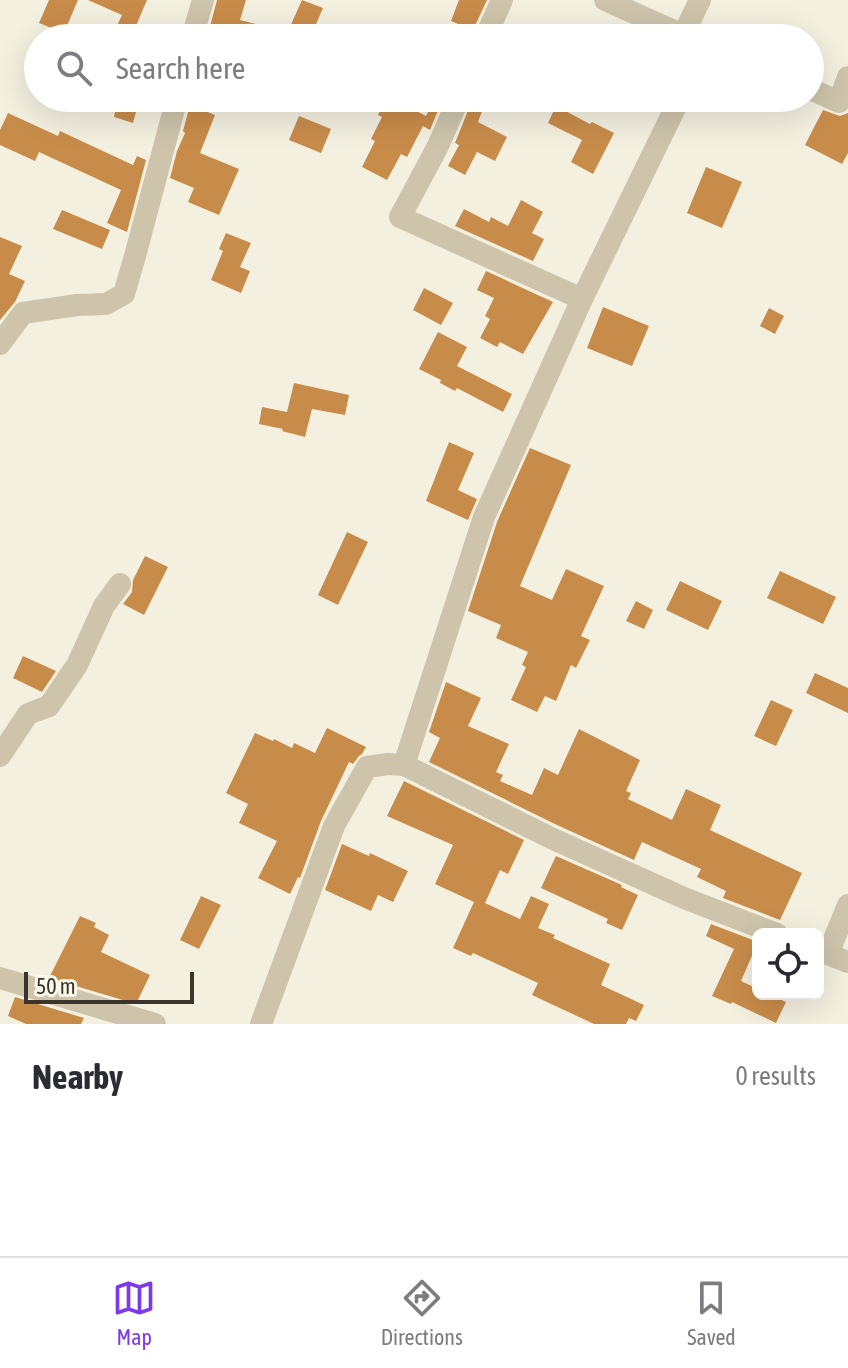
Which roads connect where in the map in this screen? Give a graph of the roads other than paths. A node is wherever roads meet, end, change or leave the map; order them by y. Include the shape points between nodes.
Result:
1 (203, 0) edge
2 (502, 0) edge
3 (605, 0) edge
4 (700, 0) edge
5 (196, 24) edge
6 (491, 24) edge
7 (658, 24) edge
8 (691, 24) edge
9 (848, 77) edge
10 (824, 95) edge
11 (844, 104) edge
12 (173, 112) edge
13 (453, 112) edge
14 (673, 112) edge
15 (582, 299) junction
16 (0, 344) edge
17 (120, 584) dead end
18 (0, 756) edge
19 (404, 765) junction
20 (848, 905) edge
21 (762, 928) edge
22 (831, 955) edge
23 (0, 978) edge
24 (155, 1024) edge
25 (261, 1024) edge

1 - 5 street
2 - 6 street
3 - 7 street
4 - 8 street
9 - 11 street
10 - 11 street
12 - 16 street via 124,294 106,304 23,313
13 - 15 street via 400,217
14 - 15 street
15 - 19 street via 484,517
17 - 18 street via 49,706 28,714
19 - 21 street via 564,844
19 - 25 street via 367,767 334,826
20 - 22 street
23 - 24 street

